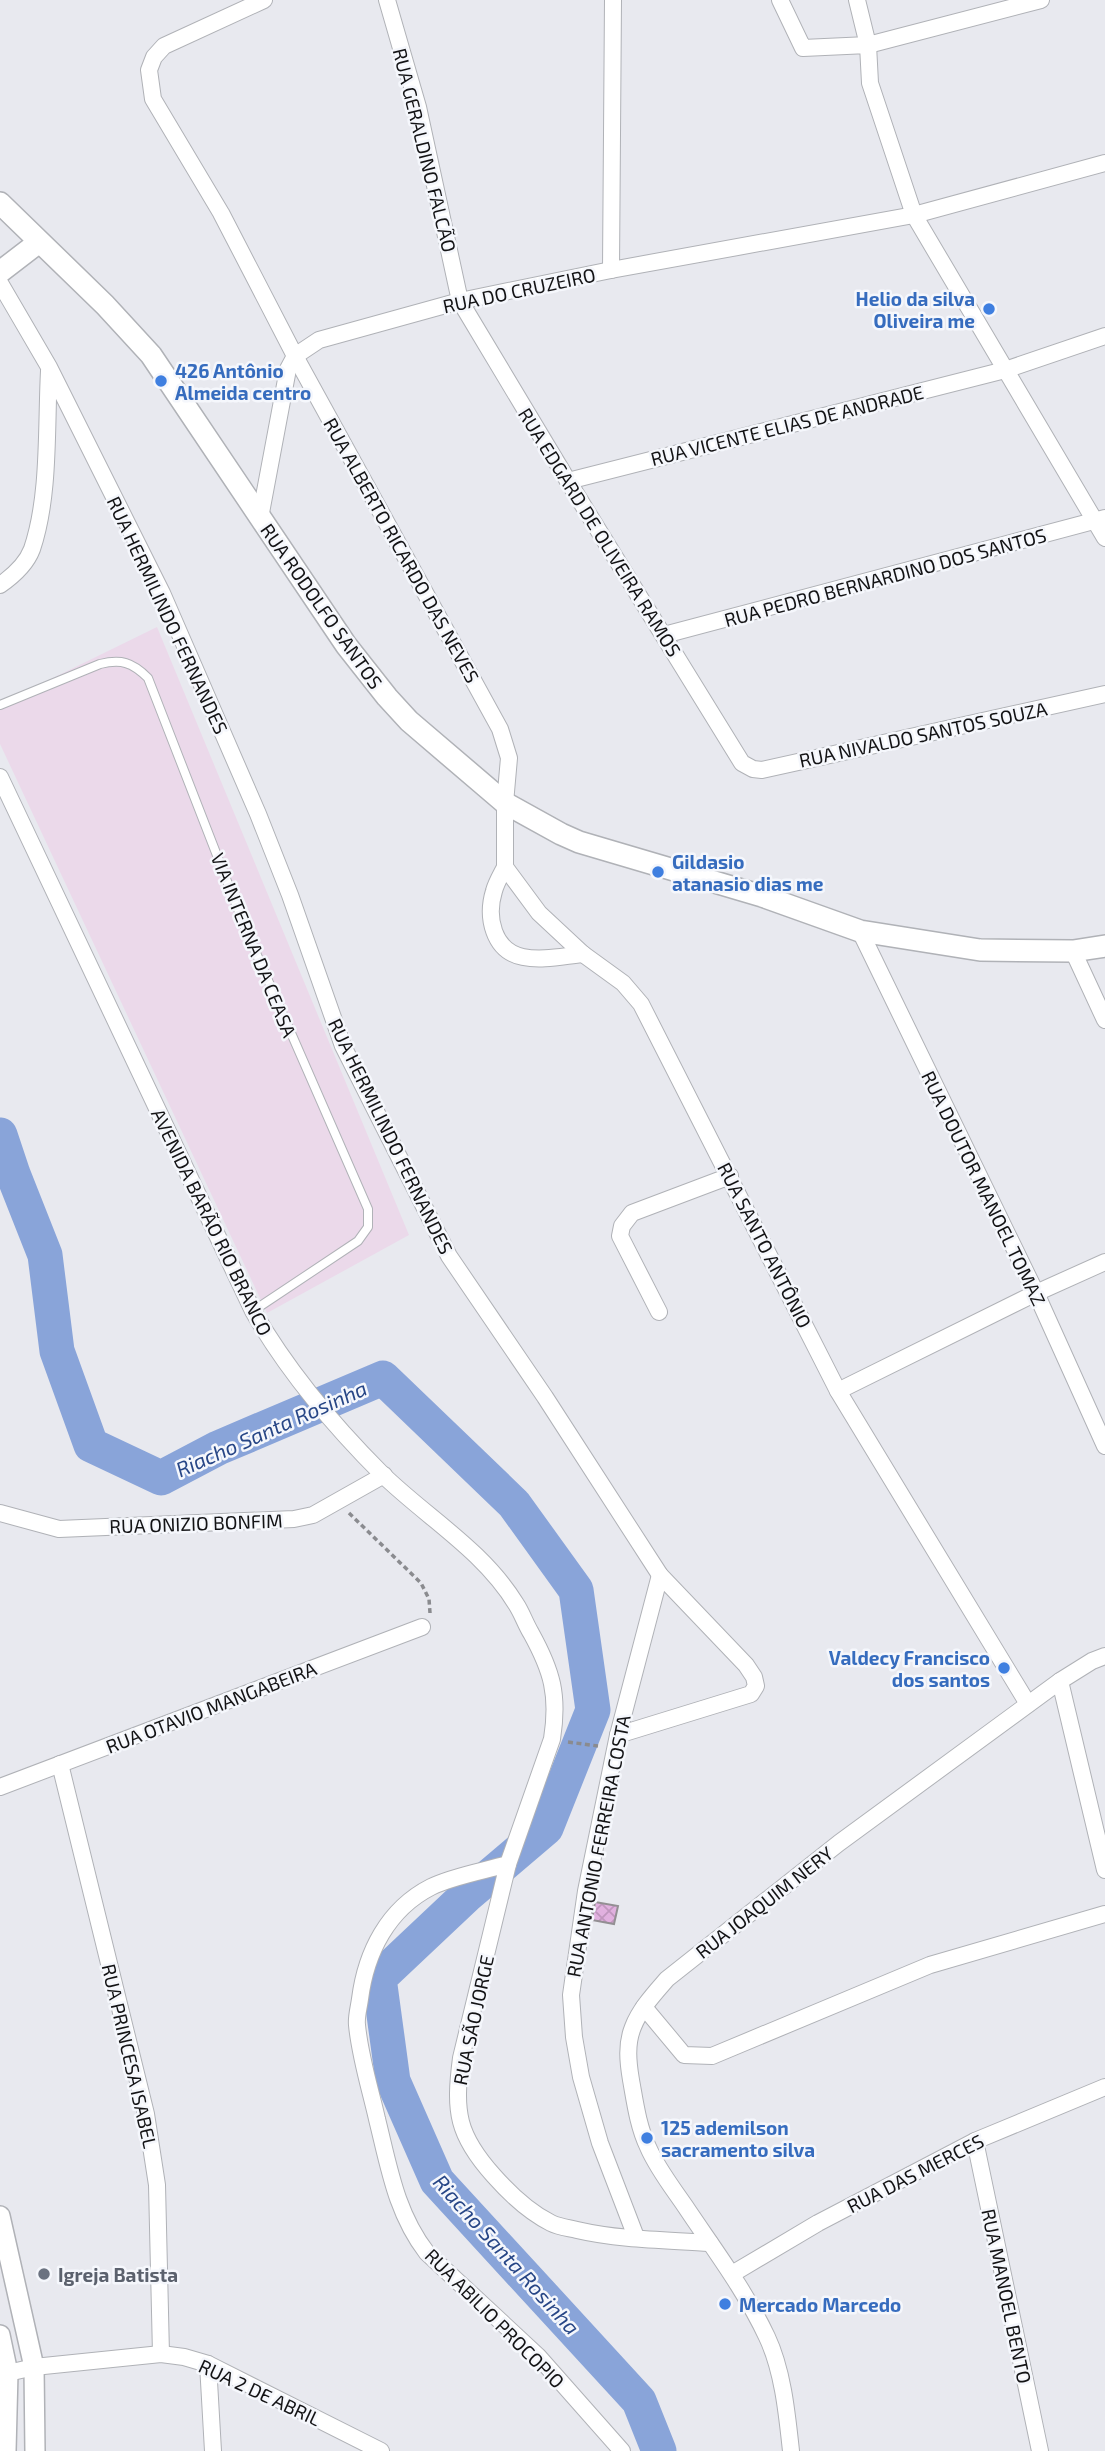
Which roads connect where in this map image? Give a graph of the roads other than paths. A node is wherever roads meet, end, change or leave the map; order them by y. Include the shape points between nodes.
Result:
1 (264, 0) edge
2 (387, 0) edge
3 (612, 0) edge
4 (780, 0) edge
5 (857, 0) edge
6 (1041, 0) edge
7 (868, 45) junction
8 (1105, 163) edge
9 (0, 203) edge
10 (914, 215) junction
11 (39, 242) junction
12 (611, 270) junction
13 (0, 272) edge
14 (0, 282) edge
15 (460, 301) junction
16 (1105, 336) edge
17 (295, 356) junction
18 (50, 368) junction
19 (1005, 370) junction
20 (568, 481) junction
21 (260, 518) junction
22 (1100, 519) edge
23 (1105, 538) edge
24 (0, 585) edge
25 (664, 635) junction
26 (1105, 694) edge
27 (0, 705) edge
28 (742, 762) joint
29 (0, 777) edge
30 (505, 803) junction
31 (505, 867) junction
32 (860, 931) junction
33 (1105, 946) edge
34 (1073, 951) junction
35 (583, 954) junction
36 (1105, 1020) edge
37 (730, 1175) junction
38 (1105, 1262) edge
39 (1036, 1293) junction
40 (253, 1311) junction
41 (659, 1312) dead end
42 (838, 1391) junction
43 (1105, 1446) edge
44 (384, 1475) junction
45 (0, 1513) edge
46 (660, 1575) junction
47 (422, 1627) road end
48 (1105, 1656) edge
49 (1060, 1681) junction
50 (1028, 1704) junction
51 (618, 1735) junction
52 (60, 1764) junction
53 (0, 1787) edge
54 (1100, 1830) edge
55 (508, 1864) junction
56 (1105, 1870) edge
57 (1105, 1914) edge
58 (644, 2007) junction
59 (1105, 2087) edge
60 (975, 2141) junction
61 (0, 2220) edge
62 (636, 2237) junction
63 (710, 2244) junction
64 (732, 2274) junction
65 (0, 2335) edge
66 (161, 2354) junction
67 (208, 2364) junction
68 (34, 2367) junction
69 (8, 2373) junction
70 (6, 2451) edge
71 (35, 2451) edge
72 (213, 2451) edge
73 (381, 2451) edge
74 (622, 2451) edge
75 (791, 2451) edge
76 (1040, 2451) edge

1 - 17 street, RUA ALBERTO RICARDO DAS NEVES via 164,46 149,70 153,99 221,213
2 - 15 street, RUA GERALDINO FALCÃO via 418,107
3 - 12 street
4 - 7 street via 803,48
5 - 7 street
6 - 7 street
7 - 10 street via 870,83
8 - 10 street, RUA DO CRUZEIRO
9 - 11 main road, RUA RODOLFO SANTOS
10 - 12 street, RUA DO CRUZEIRO
10 - 19 street
11 - 13 main road
11 - 21 main road, RUA RODOLFO SANTOS via 151,355
12 - 15 street, RUA DO CRUZEIRO
14 - 18 street, RUA HERMILINDO FERNANDES
15 - 17 street, RUA DO CRUZEIRO via 319,340
15 - 20 street, RUA EDGARD DE OLIVEIRA RAMOS
16 - 19 street, RUA VICENTE ELIAS DE ANDRADE
17 - 21 street via 288,369
17 - 30 street, RUA ALBERTO RICARDO DAS NEVES via 500,729 509,758
18 - 24 street via 40,515 31,551 15,575
18 - 46 street, RUA HERMILINDO FERNANDES via 167,605 290,895 342,1046 398,1157 449,1256
19 - 20 street, RUA VICENTE ELIAS DE ANDRADE
19 - 22 street
20 - 25 street, RUA EDGARD DE OLIVEIRA RAMOS
21 - 30 main road, RUA RODOLFO SANTOS via 387,697
22 - 23 street
22 - 25 street, RUA PEDRO BERNARDINO DOS SANTOS
25 - 28 street, RUA EDGARD DE OLIVEIRA RAMOS
26 - 28 street, RUA NIVALDO SANTOS SOUZA via 762,770
27 - 40 lane, VIA INTERNA DA CEASA via 116,660 137,667 148,678 246,930 370,1220 358,1241
29 - 40 street, AVENIDA BARÃO RIO BRANCO
30 - 31 street
30 - 32 main road, RUA RODOLFO SANTOS via 589,845 762,896
31 - 35 street, RUA SANTO ANTÔNIO via 539,913
31 - 35 street via 491,904 491,922 502,945 521,957
32 - 34 main road, RUA RODOLFO SANTOS via 980,950
32 - 39 street, RUA DOUTOR MANOEL TOMAZ
33 - 34 main road, RUA RODOLFO SANTOS
34 - 36 street
35 - 37 street, RUA SANTO ANTÔNIO via 623,983 641,1004
37 - 41 street via 632,1213 622,1226 620,1236
37 - 42 street, RUA SANTO ANTÔNIO
38 - 39 street
39 - 42 street
39 - 43 street, RUA DOUTOR MANOEL TOMAZ
40 - 44 street, AVENIDA BARÃO RIO BRANCO via 318,1406
42 - 50 street, RUA SANTO ANTÔNIO
44 - 45 street, RUA ONIZIO BONFIM via 313,1515 294,1519 59,1529
44 - 55 street, AVENIDA BARÃO RIO BRANCO via 489,1570 516,1604 544,1655 554,1688 556,1718
46 - 51 street, RUA ANTONIO FERREIRA COSTA
46 - 51 street, RUA HERMILINDO FERNANDES via 746,1665 756,1686 741,1699
47 - 52 street, RUA OTAVIO MANGABEIRA
48 - 49 street, RUA JOAQUIM NERY
49 - 50 street, RUA JOAQUIM NERY
49 - 54 street
50 - 58 street, RUA JOAQUIM NERY via 807,1868 667,1979
51 - 62 street, RUA ANTONIO FERREIRA COSTA via 570,1995 581,2077
52 - 53 street, RUA OTAVIO MANGABEIRA
52 - 66 street, RUA PRINCESA ISABEL via 146,2114 157,2185
54 - 56 street
55 - 62 street, RUA SÃO JORGE via 461,2058 458,2111 465,2137 476,2157 508,2192 553,2224 598,2235
55 - 74 street, RUA ABILIO PROCOPIO via 433,1886 409,1901 386,1925 371,1950 363,1977 357,2022 362,2054 390,2172 412,2233 427,2253 538,2356
57 - 58 street via 930,1965 712,2056 684,2055
58 - 63 street, RUA JOAQUIM NERY via 628,2046 636,2110 647,2146
59 - 60 street, RUA DAS MERCES
60 - 64 street, RUA DAS MERCES
60 - 76 street, RUA MANOEL BENTO
61 - 68 street
62 - 63 street, RUA SÃO JORGE
63 - 64 street, RUA JOAQUIM NERY
64 - 75 street, RUA JOAQUIM NERY via 776,2363
65 - 69 street
66 - 67 street, RUA 2 DE ABRIL
66 - 68 street, RUA 2 DE ABRIL
67 - 72 street
67 - 73 street, RUA 2 DE ABRIL
68 - 69 street, RUA 2 DE ABRIL
68 - 71 street
69 - 70 street

